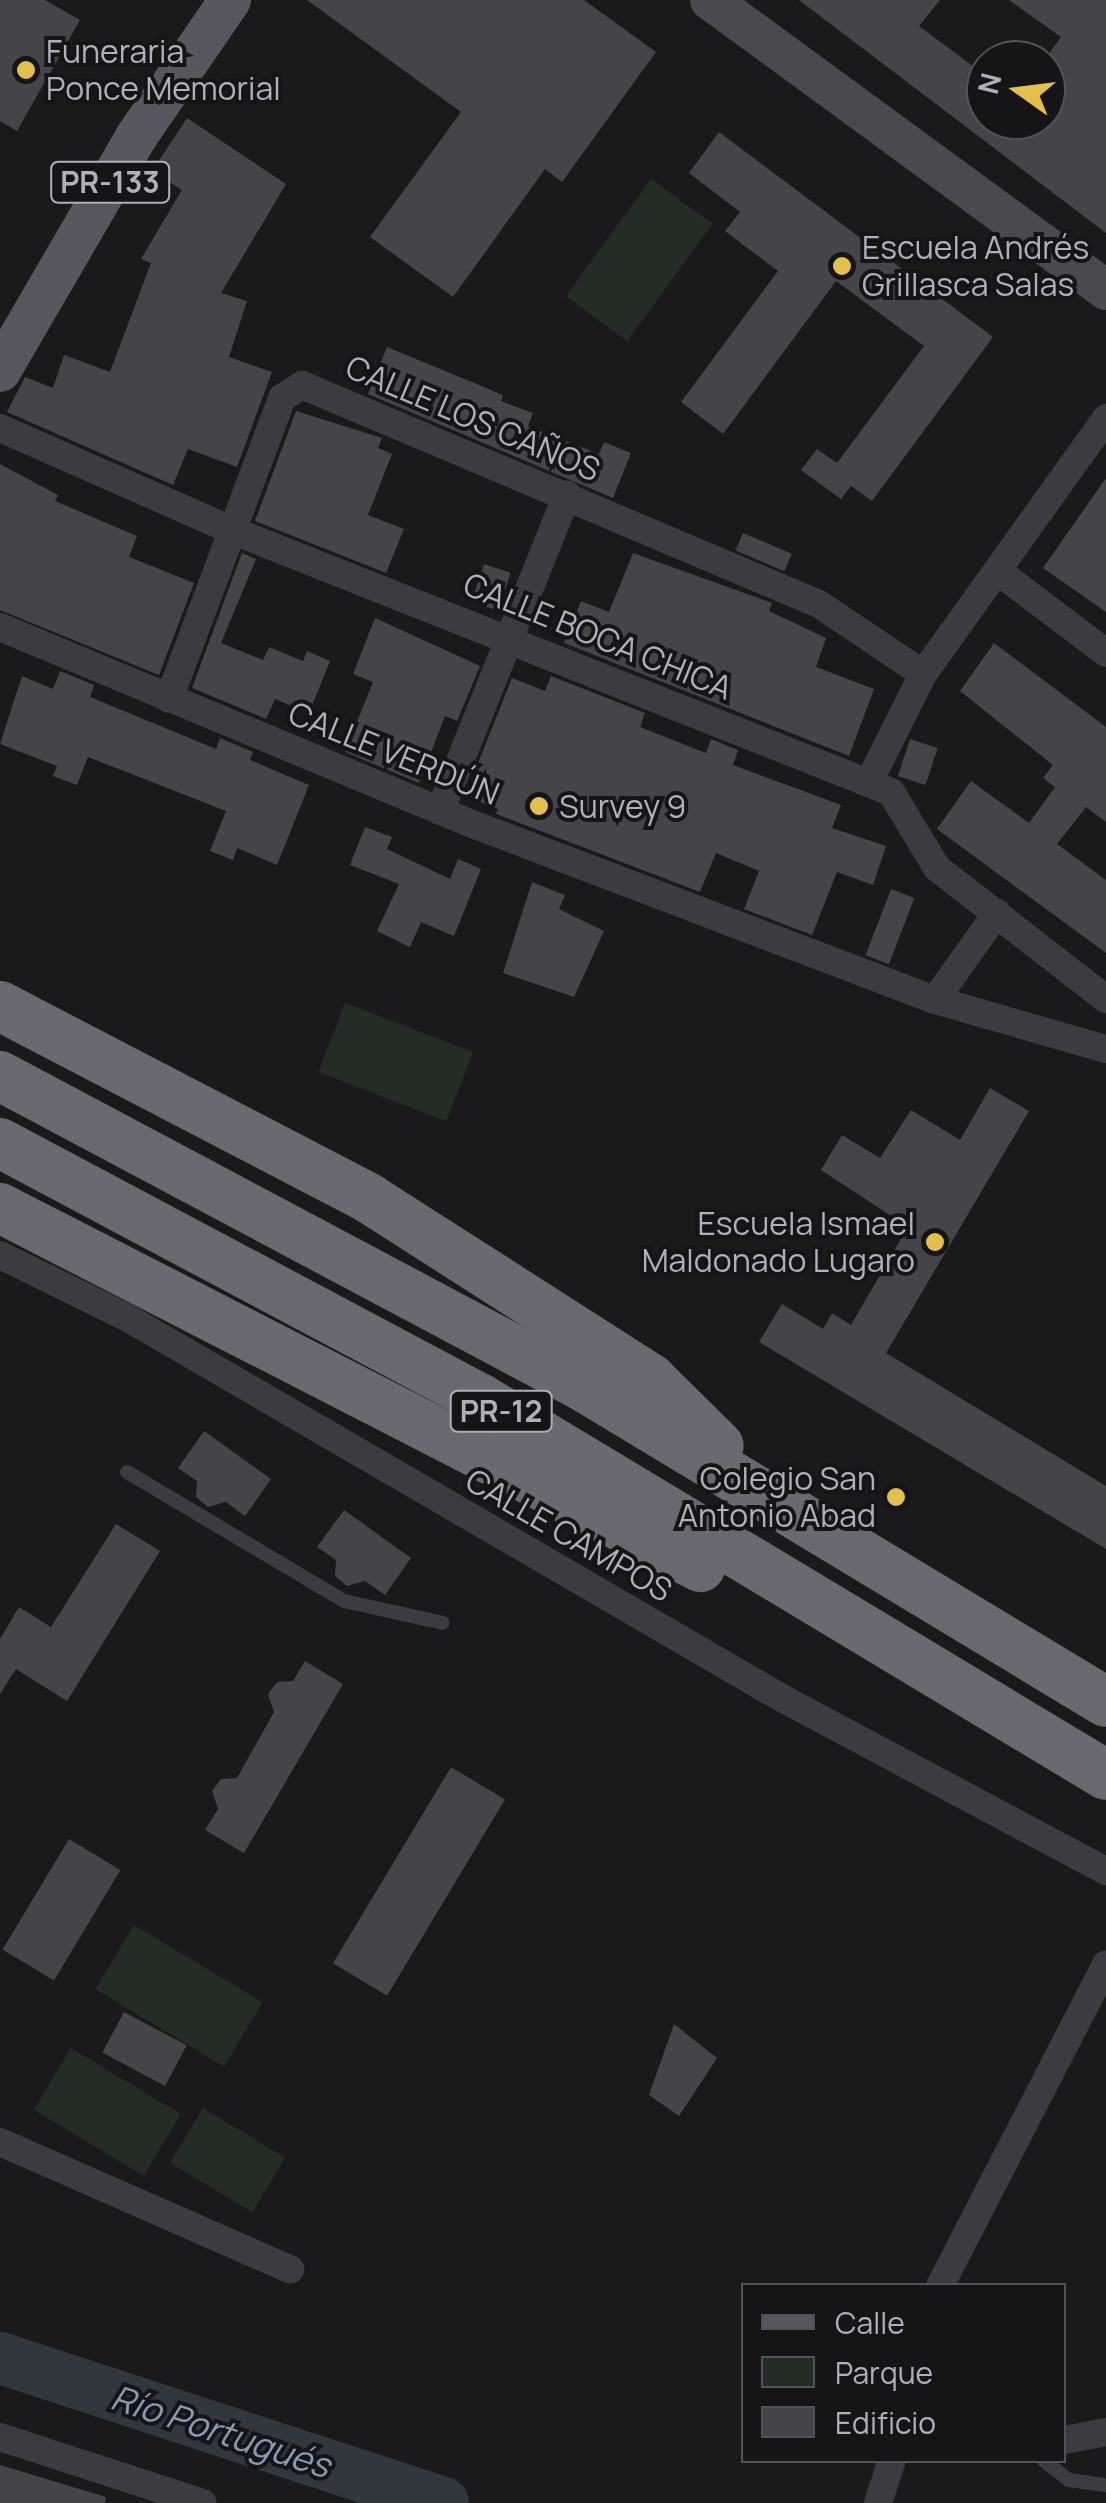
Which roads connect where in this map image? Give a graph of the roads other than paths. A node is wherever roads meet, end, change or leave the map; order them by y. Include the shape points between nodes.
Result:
1 (230, 0) edge
2 (710, 0) edge
3 (1106, 290) edge
4 (0, 371) edge
5 (1106, 418) edge
6 (0, 428) edge
7 (567, 495) junction
8 (231, 530) junction
9 (1000, 572) junction
10 (0, 627) edge
11 (510, 638) junction
12 (1106, 653) edge
13 (923, 674) junction
14 (169, 699) junction
15 (869, 782) junction
16 (440, 811) junction
17 (997, 913) junction
18 (1106, 999) edge
19 (935, 1000) junction
20 (0, 1006) edge
21 (1106, 1049) edge
22 (0, 1076) edge
23 (0, 1143) edge
24 (0, 1208) edge
25 (0, 1255) edge
26 (127, 1472) dead end
27 (760, 1490) junction
28 (810, 1602) junction
29 (443, 1623) dead end
30 (1106, 1702) edge
31 (1098, 1774) edge
32 (1106, 1872) edge
33 (1106, 1964) edge
34 (0, 2142) edge
35 (290, 2268) dead end
36 (942, 2283) edge
37 (1106, 2432) edge
38 (0, 2437) edge
39 (1066, 2440) edge
40 (891, 2463) edge
41 (1047, 2463) edge
42 (1106, 2484) edge
43 (202, 2503) edge
44 (878, 2503) edge

1 - 4 main road, PR-133 via 136,137
2 - 3 street
5 - 9 street
6 - 8 street, CALLE BOCA CHICA
7 - 8 street, CALLE LOS CAÑOS via 302,385 282,398
7 - 11 street
7 - 13 street, CALLE LOS CAÑOS via 818,604
8 - 11 street, CALLE BOCA CHICA
8 - 14 street, CALLE LOS CAÑOS
9 - 12 street
9 - 13 street
10 - 14 street, CALLE VERDÚN
11 - 15 street, CALLE BOCA CHICA
11 - 16 street
13 - 15 street
14 - 16 street, CALLE VERDÚN
15 - 17 street, CALLE BOCA CHICA via 891,792 937,868
16 - 19 street, CALLE VERDÚN
17 - 18 street, CALLE BOCA CHICA
17 - 19 street
19 - 21 street, CALLE VERDÚN
20 - 27 highway via 370,1198 651,1379
22 - 27 highway, PR-12 via 586,1388
23 - 28 highway, PR-12 via 481,1399
24 - 28 highway via 685,1560
25 - 32 street, CALLE CAMPOS via 128,1318 780,1697
26 - 29 lane via 344,1601
27 - 30 highway, PR-12
28 - 31 highway, PR-12
33 - 36 street
34 - 35 street
37 - 39 street
38 - 43 street
40 - 44 street
41 - 42 lane via 1069,2480

